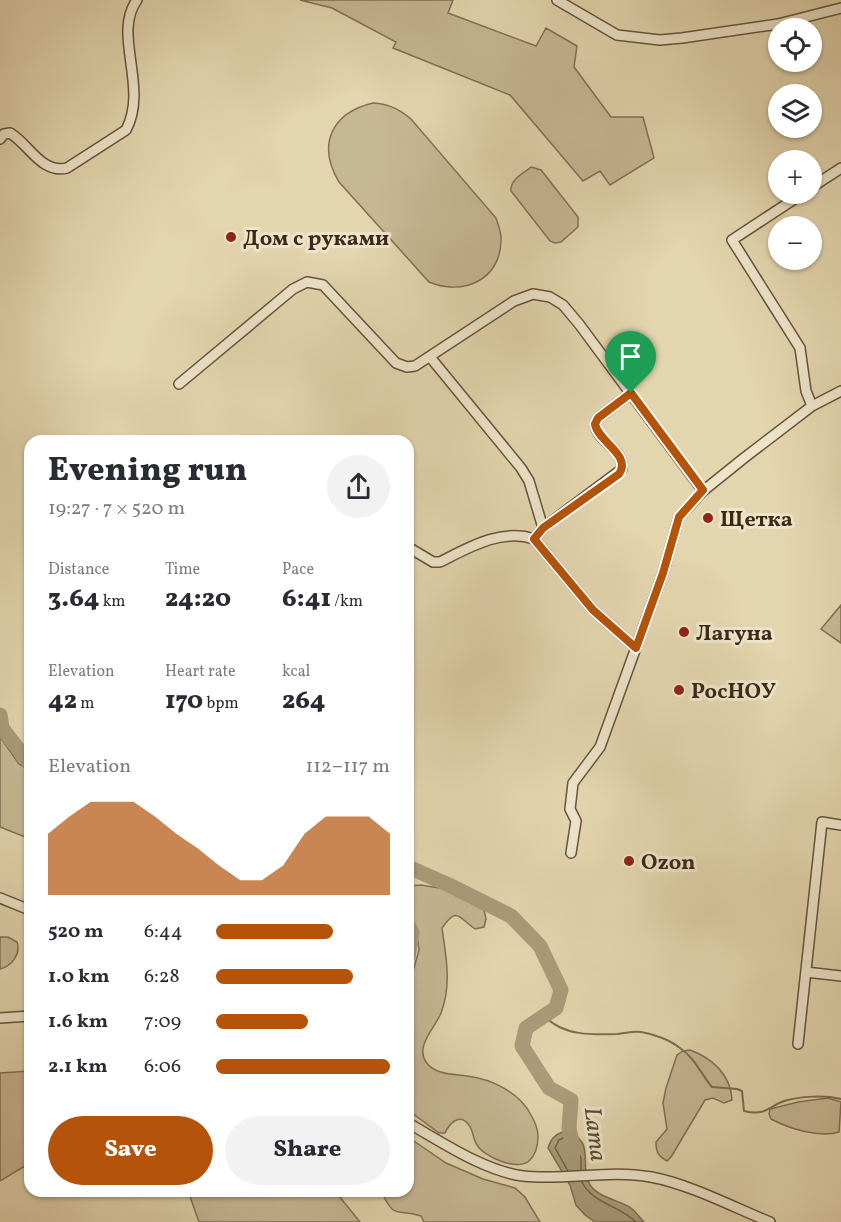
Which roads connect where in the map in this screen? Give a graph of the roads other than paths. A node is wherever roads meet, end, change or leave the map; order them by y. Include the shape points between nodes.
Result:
1 (137, 0) edge
2 (557, 0) edge
3 (841, 8) edge
4 (0, 139) edge
5 (841, 168) edge
6 (822, 180) edge
7 (787, 204) edge
8 (430, 357) junction
9 (179, 384) dead end
10 (841, 391) edge
11 (631, 393) junction
12 (812, 406) junction
13 (703, 490) junction
14 (543, 528) junction
15 (534, 539) junction
16 (414, 551) edge
17 (636, 648) junction
18 (841, 825) edge
19 (571, 853) dead end
20 (0, 898) edge
21 (24, 908) edge
22 (806, 972) junction
23 (841, 976) edge
24 (24, 1016) edge
25 (0, 1018) edge
26 (798, 1044) dead end
27 (414, 1126) edge
28 (770, 1222) edge

1 - 4 street via 127,24 135,82 134,107 126,130 60,169 49,167 10,133
2 - 3 street via 617,35 660,40 778,24
5 - 6 street
7 - 12 street via 732,240 800,348
8 - 9 street via 415,366 396,363 323,285 307,282 293,289
8 - 11 street via 514,302 532,294 550,297 563,305
8 - 14 street via 521,468 529,481
10 - 12 street
11 - 13 street
11 - 14 street via 595,424 600,436 620,457 622,470
12 - 13 street
13 - 17 street via 679,517
14 - 15 street
15 - 16 street via 483,540 440,562
15 - 17 street via 593,610
17 - 19 street via 600,747 573,783 570,809 576,821
18 - 22 street via 822,822
20 - 21 street
22 - 23 street
22 - 26 street
24 - 25 street
27 - 28 street via 491,1167 523,1176 605,1173 652,1177

